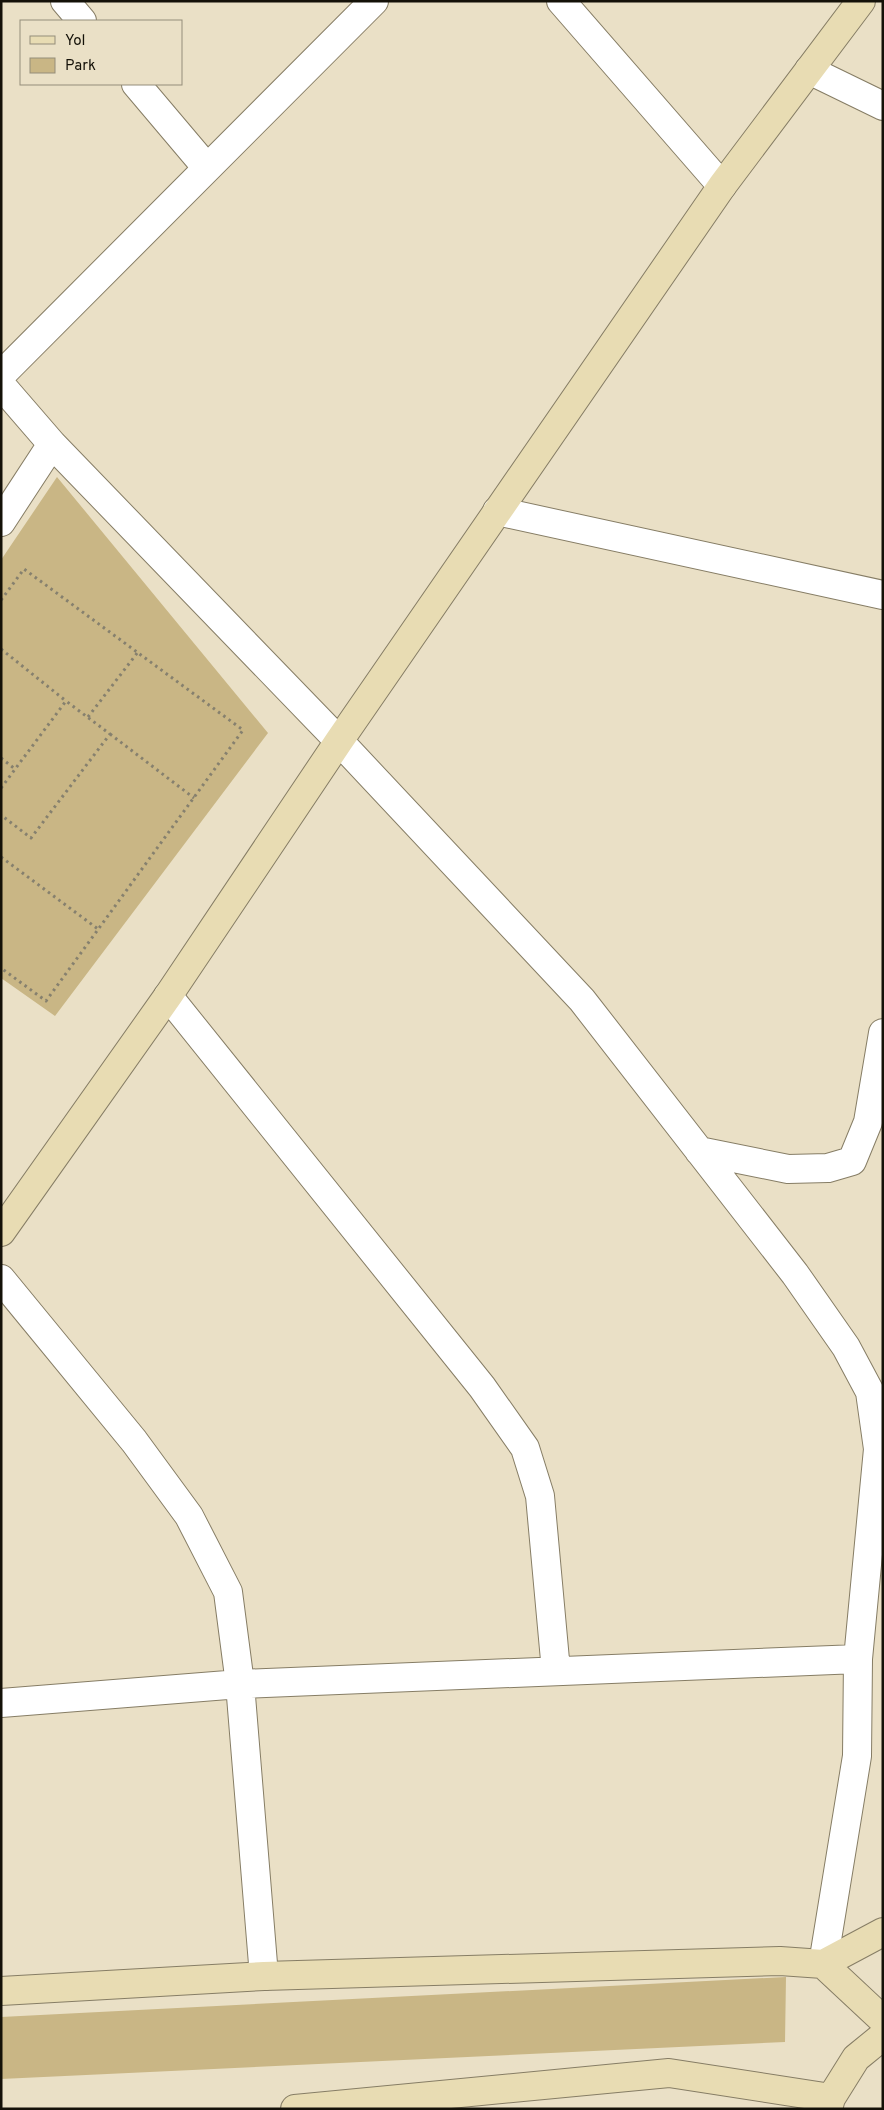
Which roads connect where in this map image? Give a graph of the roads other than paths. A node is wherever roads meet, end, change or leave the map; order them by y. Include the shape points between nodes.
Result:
1 (65, 1) edge
2 (374, 1) edge
3 (561, 1) edge
4 (861, 1) edge
5 (81, 20) edge
6 (809, 70) junction
7 (137, 85) edge
8 (883, 106) edge
9 (207, 168) junction
10 (722, 186) junction
11 (1, 374) edge
12 (1, 385) edge
13 (52, 444) junction
14 (497, 511) junction
15 (1, 522) edge
16 (883, 595) edge
17 (339, 741) junction
18 (168, 996) junction
19 (883, 1033) edge
20 (699, 1151) junction
21 (1, 1232) edge
22 (1, 1278) edge
23 (858, 1659) junction
24 (556, 1671) junction
25 (240, 1684) junction
26 (1, 1703) edge
27 (883, 1932) edge
28 (823, 1964) junction
29 (264, 1976) junction
30 (1, 1991) edge
31 (883, 2020) edge
32 (883, 2036) edge
33 (830, 2103) edge
34 (295, 2109) edge

1 - 5 street
2 - 9 street
3 - 10 street
4 - 6 main road
6 - 8 street
6 - 10 main road
7 - 9 street
9 - 11 street
10 - 14 main road
12 - 13 street
13 - 15 street
13 - 17 street
14 - 16 street
14 - 17 main road
17 - 18 main road
17 - 20 street via 582,1000
18 - 21 main road
18 - 24 street via 482,1387 525,1448 540,1496
19 - 20 street via 868,1122 852,1161 828,1168 788,1169
20 - 23 street via 806,1290 846,1347 870,1392 878,1449
22 - 25 street via 134,1441 190,1516 228,1592
23 - 24 street
23 - 28 street via 857,1756
24 - 25 street
25 - 26 street
25 - 29 street
27 - 28 main road
28 - 29 main road via 780,1961
28 - 31 main road
29 - 30 main road
32 - 33 main road via 856,2058
33 - 34 main road via 670,2073

